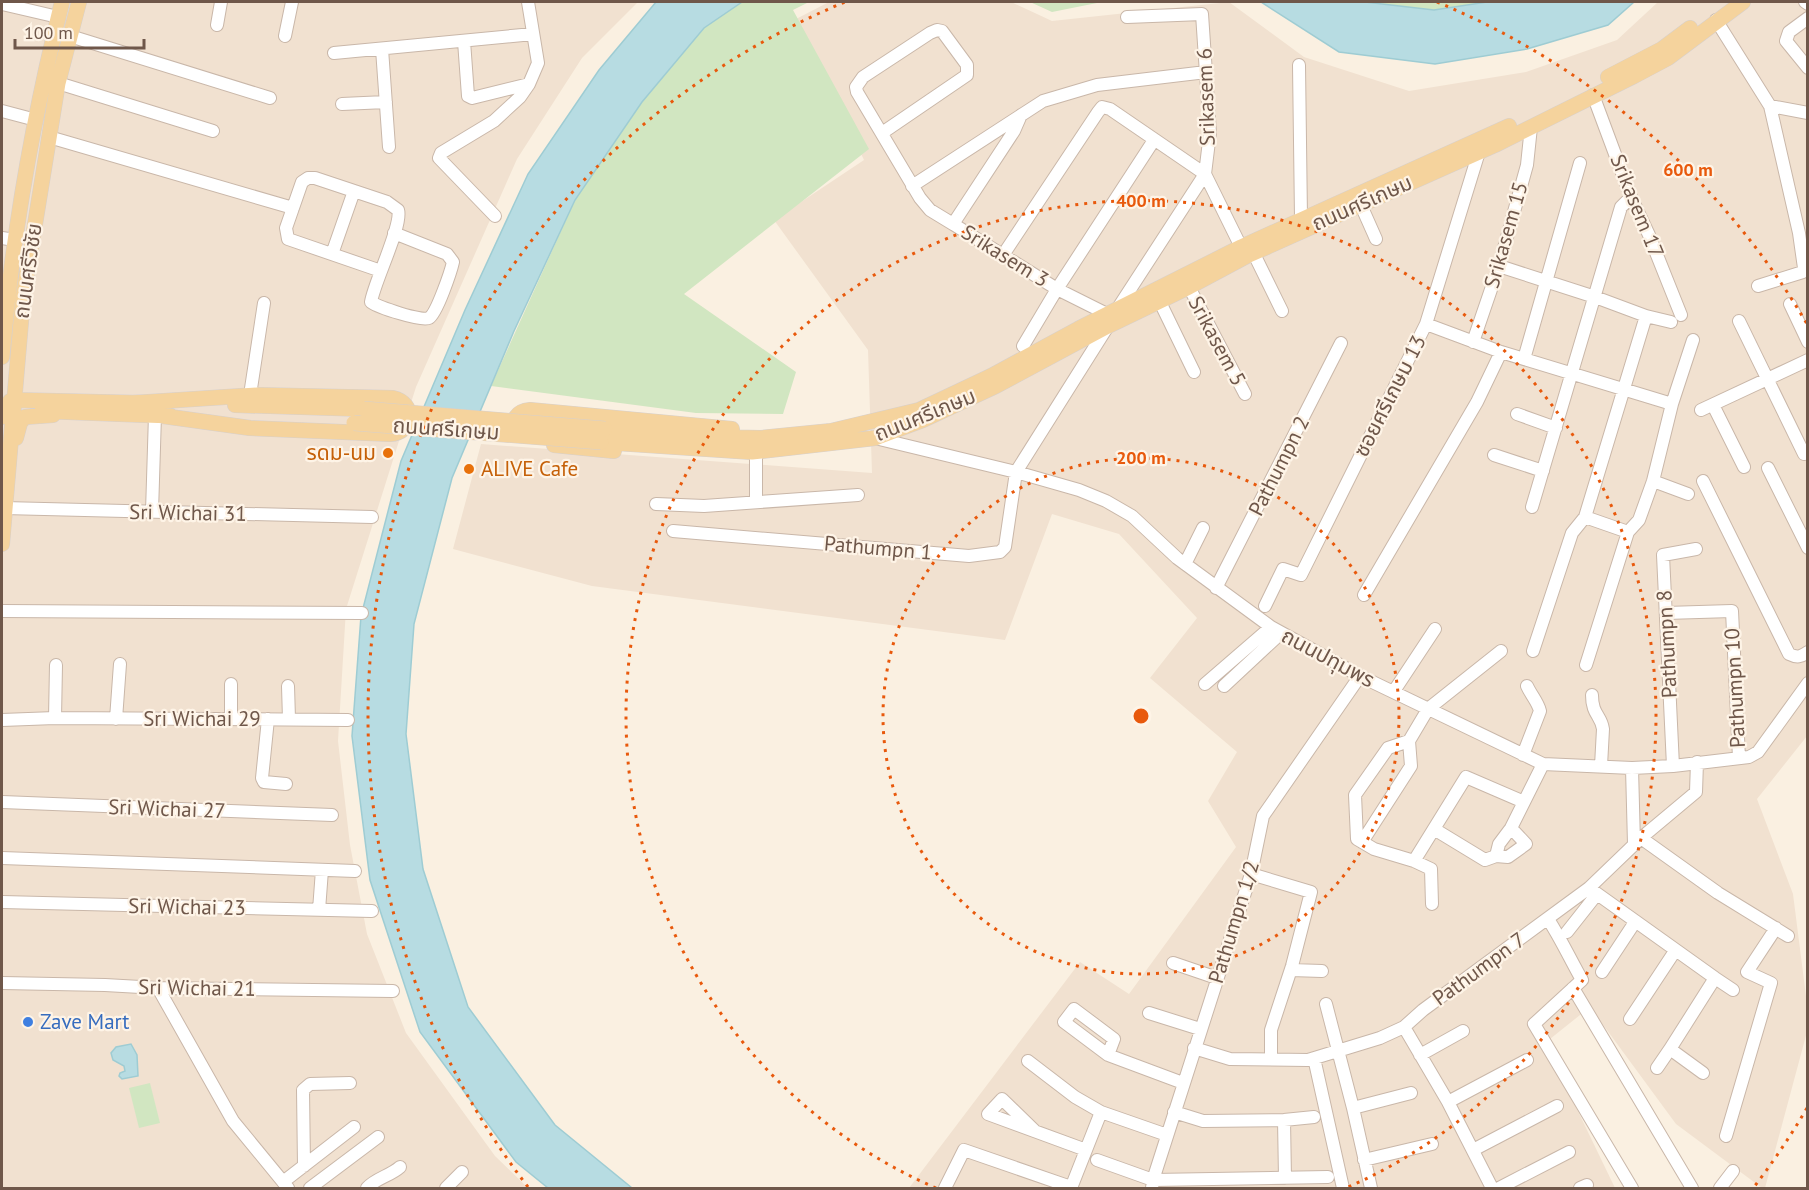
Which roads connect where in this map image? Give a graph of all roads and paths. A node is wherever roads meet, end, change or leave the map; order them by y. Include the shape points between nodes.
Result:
1 (62, 2) edge
2 (79, 2) edge
3 (221, 2) edge
4 (292, 2) edge
5 (528, 2) edge
6 (1725, 2) edge
7 (1743, 2) edge
8 (2, 4) edge
9 (58, 17) junction
10 (1127, 17) dead end
11 (1808, 18) edge
12 (1716, 20) junction
13 (217, 26) dead end
14 (533, 34) junction
15 (70, 36) junction
16 (285, 36) dead end
17 (464, 41) junction
18 (1678, 44) junction
19 (382, 49) junction
20 (334, 53) dead end
21 (1299, 65) dead end
22 (1808, 68) edge
23 (1206, 72) junction
24 (58, 83) junction
25 (529, 84) junction
26 (1593, 95) junction
27 (270, 98) dead end
28 (386, 102) junction
29 (342, 104) dead end
30 (1770, 106) junction
31 (2, 111) edge
32 (1808, 113) edge
33 (1021, 116) junction
34 (36, 120) junction
35 (1531, 127) junction
36 (213, 131) dead end
37 (882, 133) junction
38 (49, 137) junction
39 (1154, 140) junction
40 (389, 147) dead end
41 (1479, 152) junction
42 (1580, 163) dead end
43 (1205, 174) junction
44 (912, 186) junction
45 (354, 191) junction
46 (1631, 197) junction
47 (1360, 203) junction
48 (293, 208) junction
49 (495, 216) dead end
50 (1301, 218) junction
51 (953, 224) junction
52 (394, 233) junction
53 (8, 239) edge
54 (1376, 239) dead end
55 (31, 242) junction
56 (1247, 249) junction
57 (332, 254) junction
58 (1003, 255) junction
59 (1499, 266) junction
60 (381, 271) junction
61 (1545, 282) junction
62 (1758, 286) dead end
63 (1189, 287) junction
64 (1057, 289) junction
65 (4, 296) edge
66 (1595, 297) junction
67 (1160, 300) junction
68 (264, 303) dead end
69 (1790, 304) dead end
70 (1282, 311) dead end
71 (1111, 316) junction
72 (1646, 316) junction
73 (1739, 321) dead end
74 (1426, 324) junction
75 (3, 327) edge
76 (20, 330) junction
77 (1693, 340) dead end
78 (1473, 342) junction
79 (1808, 342) edge
80 (1341, 343) dead end
81 (1023, 346) dead end
82 (1501, 352) junction
83 (2, 357) edge
84 (1524, 359) junction
85 (1808, 360) edge
86 (1194, 372) dead end
87 (1572, 375) junction
88 (1768, 380) junction
89 (1624, 390) junction
90 (1245, 394) dead end
91 (250, 395) junction
92 (133, 403) junction
93 (1672, 404) junction
94 (7, 406) edge
95 (89, 408) junction
96 (1517, 414) dead end
97 (159, 415) junction
98 (1556, 428) junction
99 (831, 431) junction
100 (603, 435) junction
101 (875, 438) junction
102 (754, 452) junction
103 (1804, 454) dead end
104 (1494, 455) dead end
105 (1744, 466) dead end
106 (1768, 468) dead end
107 (1543, 471) junction
108 (1016, 472) junction
109 (8, 475) junction
110 (1653, 481) junction
111 (1703, 481) dead end
112 (1688, 494) dead end
113 (858, 495) dead end
114 (756, 500) junction
115 (656, 504) dead end
116 (1532, 507) dead end
117 (4, 508) junction
118 (152, 512) junction
119 (372, 517) dead end
120 (1585, 517) junction
121 (1203, 528) dead end
122 (673, 531) dead end
123 (1628, 532) junction
124 (2, 544) edge
125 (1808, 548) edge
126 (1696, 549) dead end
127 (1185, 564) junction
128 (1216, 588) junction
129 (1364, 595) dead end
130 (1265, 606) dead end
131 (2, 611) edge
132 (362, 613) dead end
133 (1666, 613) junction
134 (1436, 629) dead end
135 (1276, 630) junction
136 (1501, 651) dead end
137 (1533, 651) dead end
138 (1807, 652) edge
139 (120, 664) dead end
140 (56, 665) dead end
141 (1586, 665) dead end
142 (1360, 676) junction
143 (1808, 683) edge
144 (231, 684) dead end
145 (1205, 684) dead end
146 (288, 686) dead end
147 (1224, 686) dead end
148 (1527, 686) dead end
149 (1394, 691) junction
150 (1592, 695) dead end
151 (1428, 709) junction
152 (55, 718) junction
153 (116, 719) junction
154 (231, 719) junction
155 (268, 719) junction
156 (290, 719) junction
157 (2, 720) edge
158 (348, 720) dead end
159 (1409, 741) junction
160 (1523, 755) junction
161 (1739, 758) junction
162 (1697, 762) junction
163 (1543, 764) junction
164 (1601, 766) junction
165 (1673, 766) junction
166 (1632, 768) junction
167 (286, 784) dead end
168 (2, 802) edge
169 (1524, 802) junction
170 (332, 815) dead end
171 (1511, 828) junction
172 (1434, 829) junction
173 (1638, 841) junction
174 (1362, 842) junction
175 (1496, 856) junction
176 (2, 858) edge
177 (1414, 861) junction
178 (322, 870) junction
179 (355, 871) dead end
180 (1251, 874) junction
181 (1593, 891) junction
182 (2, 902) edge
183 (1432, 904) dead end
184 (319, 910) junction
185 (372, 911) dead end
186 (1545, 921) junction
187 (1635, 922) junction
188 (1776, 928) junction
189 (1567, 932) dead end
190 (1788, 936) dead end
191 (1675, 951) junction
192 (1173, 963) dead end
193 (1291, 970) junction
194 (1322, 970) dead end
195 (1602, 972) dead end
196 (1217, 978) junction
197 (1715, 978) junction
198 (2, 983) edge
199 (158, 988) junction
200 (1573, 988) junction
201 (1733, 990) dead end
202 (393, 992) dead end
203 (1326, 1004) dead end
204 (1149, 1013) dead end
205 (1630, 1019) dead end
206 (1404, 1027) junction
207 (1200, 1029) junction
208 (1463, 1031) dead end
209 (1194, 1048) junction
210 (1670, 1049) junction
211 (1338, 1052) junction
212 (1108, 1055) dead end
213 (1420, 1055) junction
214 (1314, 1058) junction
215 (1271, 1059) junction
216 (1527, 1060) dead end
217 (1028, 1061) dead end
218 (1657, 1068) dead end
219 (1704, 1073) dead end
220 (350, 1083) dead end
221 (1183, 1083) junction
222 (1410, 1093) dead end
223 (1448, 1102) junction
224 (1557, 1106) dead end
225 (1353, 1108) junction
226 (1101, 1112) junction
227 (1174, 1112) junction
228 (1314, 1117) dead end
229 (1284, 1120) junction
230 (354, 1127) dead end
231 (1035, 1131) dead end
232 (1167, 1135) junction
233 (1726, 1136) dead end
234 (378, 1137) dead end
235 (1432, 1144) dead end
236 (1086, 1150) junction
237 (1473, 1150) junction
238 (1569, 1152) dead end
239 (1097, 1160) dead end
240 (1364, 1160) junction
241 (304, 1166) junction
242 (400, 1167) dead end
243 (1732, 1171) dead end
244 (462, 1172) dead end
245 (1328, 1177) dead end
246 (1285, 1178) junction
247 (1152, 1184) edge
248 (286, 1187) edge
249 (310, 1188) edge
250 (367, 1188) edge
251 (446, 1188) edge
252 (945, 1188) edge
253 (1071, 1188) edge
254 (1344, 1188) edge
255 (1371, 1188) edge
256 (1492, 1188) edge
257 (1499, 1188) edge
258 (1632, 1188) edge
259 (1692, 1188) edge
260 (1720, 1188) edge

1 - 9 main road, ถนนศรีวิชัย
2 - 15 main road, ถนนศรีวิชัย
3 - 13 street
4 - 16 street
5 - 14 street
6 - 18 main road, ถนนศรีเกษม
7 - 12 main road, ถนนศรีเกษม
8 - 9 street
9 - 34 main road, ถนนศรีวิชัย
10 - 23 street, Srikasem 6 via 1202,14
11 - 22 street via 1789,32 1786,40
12 - 18 main road, ถนนศรีเกษม
12 - 30 street
14 - 17 street
14 - 25 street via 538,63
15 - 24 main road, ถนนศรีวิชัย
15 - 27 street
17 - 19 street
17 - 25 street via 468,96
18 - 26 main road, ถนนศรีเกษม via 1668,58
18 - 50 main road, ถนนศรีเกษม via 1490,136
19 - 20 street
19 - 28 street
21 - 50 street
23 - 33 street via 1097,85 1043,101
23 - 43 street, Srikasem 6 via 1210,134
24 - 36 street
24 - 38 main road, ถนนศรีวิชัย
25 - 49 street via 494,121 440,156 442,163
26 - 35 main road, ถนนศรีเกษม
26 - 46 street, Srikasem 17
28 - 29 street
28 - 40 street
30 - 32 street
30 - 62 street via 1804,268 1803,272
31 - 34 street
33 - 44 street
33 - 51 street, Srikasem 3
34 - 53 main road, ถนนศรีวิชัย
35 - 41 main road, ถนนศรีเกษม
35 - 59 street, Srikasem 15 via 1527,165
37 - 37 street via 967,75 967,65 942,31 930,33 857,83 857,92
37 - 44 street
38 - 48 street
38 - 55 main road, ถนนศรีวิชัย
39 - 43 street
39 - 58 street via 1102,107
39 - 64 street
41 - 47 main road, ถนนศรีเกษม
41 - 74 street, ซอยศรีเกษม 13
42 - 61 street
43 - 56 street, Srikasem 6
43 - 71 street
44 - 51 street via 930,210
45 - 48 street via 308,178
45 - 52 street via 398,210
45 - 57 street
46 - 66 street via 1621,207
46 - 72 street, Srikasem 17 via 1649,235 1676,318
47 - 54 street
47 - 56 main road, ถนนศรีเกษม
48 - 57 street via 286,228 288,239
50 - 56 main road, ถนนศรีเกษม
51 - 58 street, Srikasem 3
52 - 60 street
52 - 60 street via 450,257 453,264 432,316 423,319 373,304
53 - 55 main road
53 - 65 main road, ถนนศรีวิชัย
55 - 76 main road, ถนนศรีวิชัย
56 - 63 main road, ถนนศรีเกษม
56 - 70 street, Srikasem 6
56 - 71 main road, ถนนศรีเกษม
57 - 60 street
58 - 64 street, Srikasem 3
59 - 61 street
59 - 78 street, Srikasem 15
61 - 66 street
61 - 84 street
63 - 67 main road, ถนนศรีเกษม
63 - 90 street, Srikasem 5
64 - 71 street, Srikasem 3
64 - 81 street
65 - 75 main road, ถนนศรีวิชัย
66 - 72 street
66 - 87 street
67 - 71 main road, ถนนศรีเกษม
67 - 86 street
68 - 91 street
69 - 79 street
71 - 99 main road, ถนนศรีเกษม via 919,410
71 - 101 main road, ถนนศรีเกษม via 996,386
71 - 108 street
72 - 89 street
73 - 88 street
74 - 78 street
74 - 130 street, ซอยศรีเกษม 13 via 1301,575 1283,568
75 - 83 main road, ถนนศรีวิชัย
76 - 94 main road, ถนนศรีวิชัย
76 - 95 main road via 26,390 36,396
77 - 93 street
78 - 82 street
80 - 128 street, Pathumpn 2
82 - 84 street
82 - 129 street
84 - 87 street
85 - 88 street
87 - 89 street
87 - 98 street
88 - 103 street
88 - 105 street via 1707,408
89 - 93 street
89 - 120 street
91 - 92 main road
91 - 97 main road via 399,399 408,407 409,424 401,432 390,434 250,428
92 - 95 main road, ถนนศรีเกษม
92 - 100 main road, ถนนศรีเกษม, bridge via 364,409
93 - 110 street
94 - 95 main road, ถนนศรีเกษม
94 - 109 main road, ถนนศรีวิชัย
95 - 97 main road, ถนนศรีเกษม
95 - 109 main road via 25,417 20,423
96 - 98 street
97 - 100 main road, ถนนศรีเกษม, bridge
97 - 118 street
98 - 107 street
99 - 100 main road, ถนนศรีเกษม via 761,438
99 - 102 main road via 760,432 530,410 520,412 513,420 514,435 527,443 700,458
100 - 102 main road, ถนนศรีเกษม
101 - 102 main road, ถนนศรีเกษม
101 - 108 street, ถนนปทุมพร
102 - 114 street
104 - 107 street
106 - 125 street
107 - 116 street
108 - 122 street, Pathumpn 1 via 1005,547 1000,552 969,556
108 - 127 street, ถนนปทุมพร via 1106,501 1132,516
109 - 117 main road, ถนนศรีวิชัย
110 - 112 street
110 - 123 street via 1639,520
111 - 138 street via 1789,654 1795,657
113 - 114 street
114 - 115 street via 704,506
117 - 118 street, Sri Wichai 31
117 - 124 main road, ถนนศรีวิชัย
118 - 119 street, Sri Wichai 31
120 - 123 street
120 - 137 street via 1572,533
121 - 127 street
123 - 141 street
126 - 133 street, Pathumpn 8 via 1663,555
127 - 128 street, ถนนปทุมพร
128 - 135 street, ถนนปทุมพร
131 - 132 street
133 - 161 street, Pathumpn 10 via 1732,611
133 - 165 street, Pathumpn 8
134 - 149 street
135 - 142 street, ถนนปทุมพร
135 - 145 street
135 - 147 street
136 - 151 street
139 - 153 street
140 - 152 street
142 - 149 street, ถนนปทุมพร
142 - 180 street, Pathumpn 1/2 via 1263,816
143 - 161 street, ถนนปทุมพร via 1758,752
144 - 154 street
146 - 156 street
148 - 160 street via 1539,711
149 - 151 street, ถนนปทุมพร
150 - 164 street via 1594,713 1602,723
151 - 159 street
151 - 160 street, ถนนปทุมพร
152 - 153 street, Sri Wichai 29
152 - 157 street, Sri Wichai 29
153 - 154 street, Sri Wichai 29
154 - 155 street, Sri Wichai 29
155 - 156 street, Sri Wichai 29
155 - 167 street via 262,778 268,783
156 - 158 street, Sri Wichai 29
159 - 174 street via 1410,766
159 - 174 street via 1388,748 1355,795 1357,839
160 - 163 street, ถนนปทุมพร
161 - 162 street, ถนนปทุมพร
162 - 165 street, ถนนปทุมพร
162 - 173 street, Pathumpn 7 via 1696,792
163 - 164 street, ถนนปทุมพร
163 - 169 street
164 - 166 street, ถนนปทุมพร
165 - 166 street, ถนนปทุมพร
166 - 173 street
168 - 170 street, Sri Wichai 27
169 - 171 street
169 - 172 street via 1466,777
171 - 175 street via 1499,844
171 - 175 street via 1526,844 1508,857
172 - 175 street via 1485,860
172 - 177 street
173 - 181 street, Pathumpn 7
173 - 188 street
174 - 177 street
176 - 178 street
177 - 183 street via 1431,869
178 - 179 street
178 - 184 street
180 - 193 street via 1311,892
180 - 196 street, Pathumpn 1/2
181 - 186 street, Pathumpn 7
181 - 187 street
181 - 189 street
182 - 184 street, Sri Wichai 23
184 - 185 street, Sri Wichai 23
186 - 200 street via 1582,980
186 - 206 street, Pathumpn 7
187 - 191 street
187 - 195 street
188 - 190 street
188 - 233 street via 1747,972 1772,983
191 - 197 street
191 - 205 street
192 - 196 street
193 - 194 street
193 - 215 street via 1271,1030
196 - 207 street, Pathumpn 1/2
197 - 201 street
197 - 210 street
198 - 199 street, Sri Wichai 21
199 - 202 street, Sri Wichai 21
199 - 248 street via 233,1121
200 - 258 street via 1534,1024
200 - 259 street
203 - 211 street
204 - 207 street
206 - 211 street, Pathumpn 7
206 - 213 street
207 - 209 street, Pathumpn 1/2
208 - 213 street
209 - 215 street, Pathumpn 7 via 1230,1059
209 - 221 street, Pathumpn 1/2
210 - 218 street
210 - 219 street
211 - 214 street, Pathumpn 7
211 - 225 street
212 - 221 street
213 - 223 street
214 - 215 street, Pathumpn 7
214 - 254 street
216 - 223 street
217 - 226 street
220 - 241 street via 310,1084 303,1090
221 - 227 street, Pathumpn 1/2
222 - 225 street
223 - 237 street
224 - 237 street
225 - 240 street
226 - 232 street
226 - 236 street
227 - 229 street via 1203,1121
227 - 232 street, Pathumpn 1/2
228 - 229 street
229 - 246 street
230 - 241 street
231 - 236 street
232 - 247 street, Pathumpn 1/2
234 - 249 street
235 - 240 street
236 - 253 street
237 - 256 street
238 - 257 street
239 - 247 street
240 - 255 street
241 - 248 street
242 - 250 street
243 - 260 street
244 - 251 street
245 - 246 street
246 - 247 street
252 - 253 street via 964,1150

